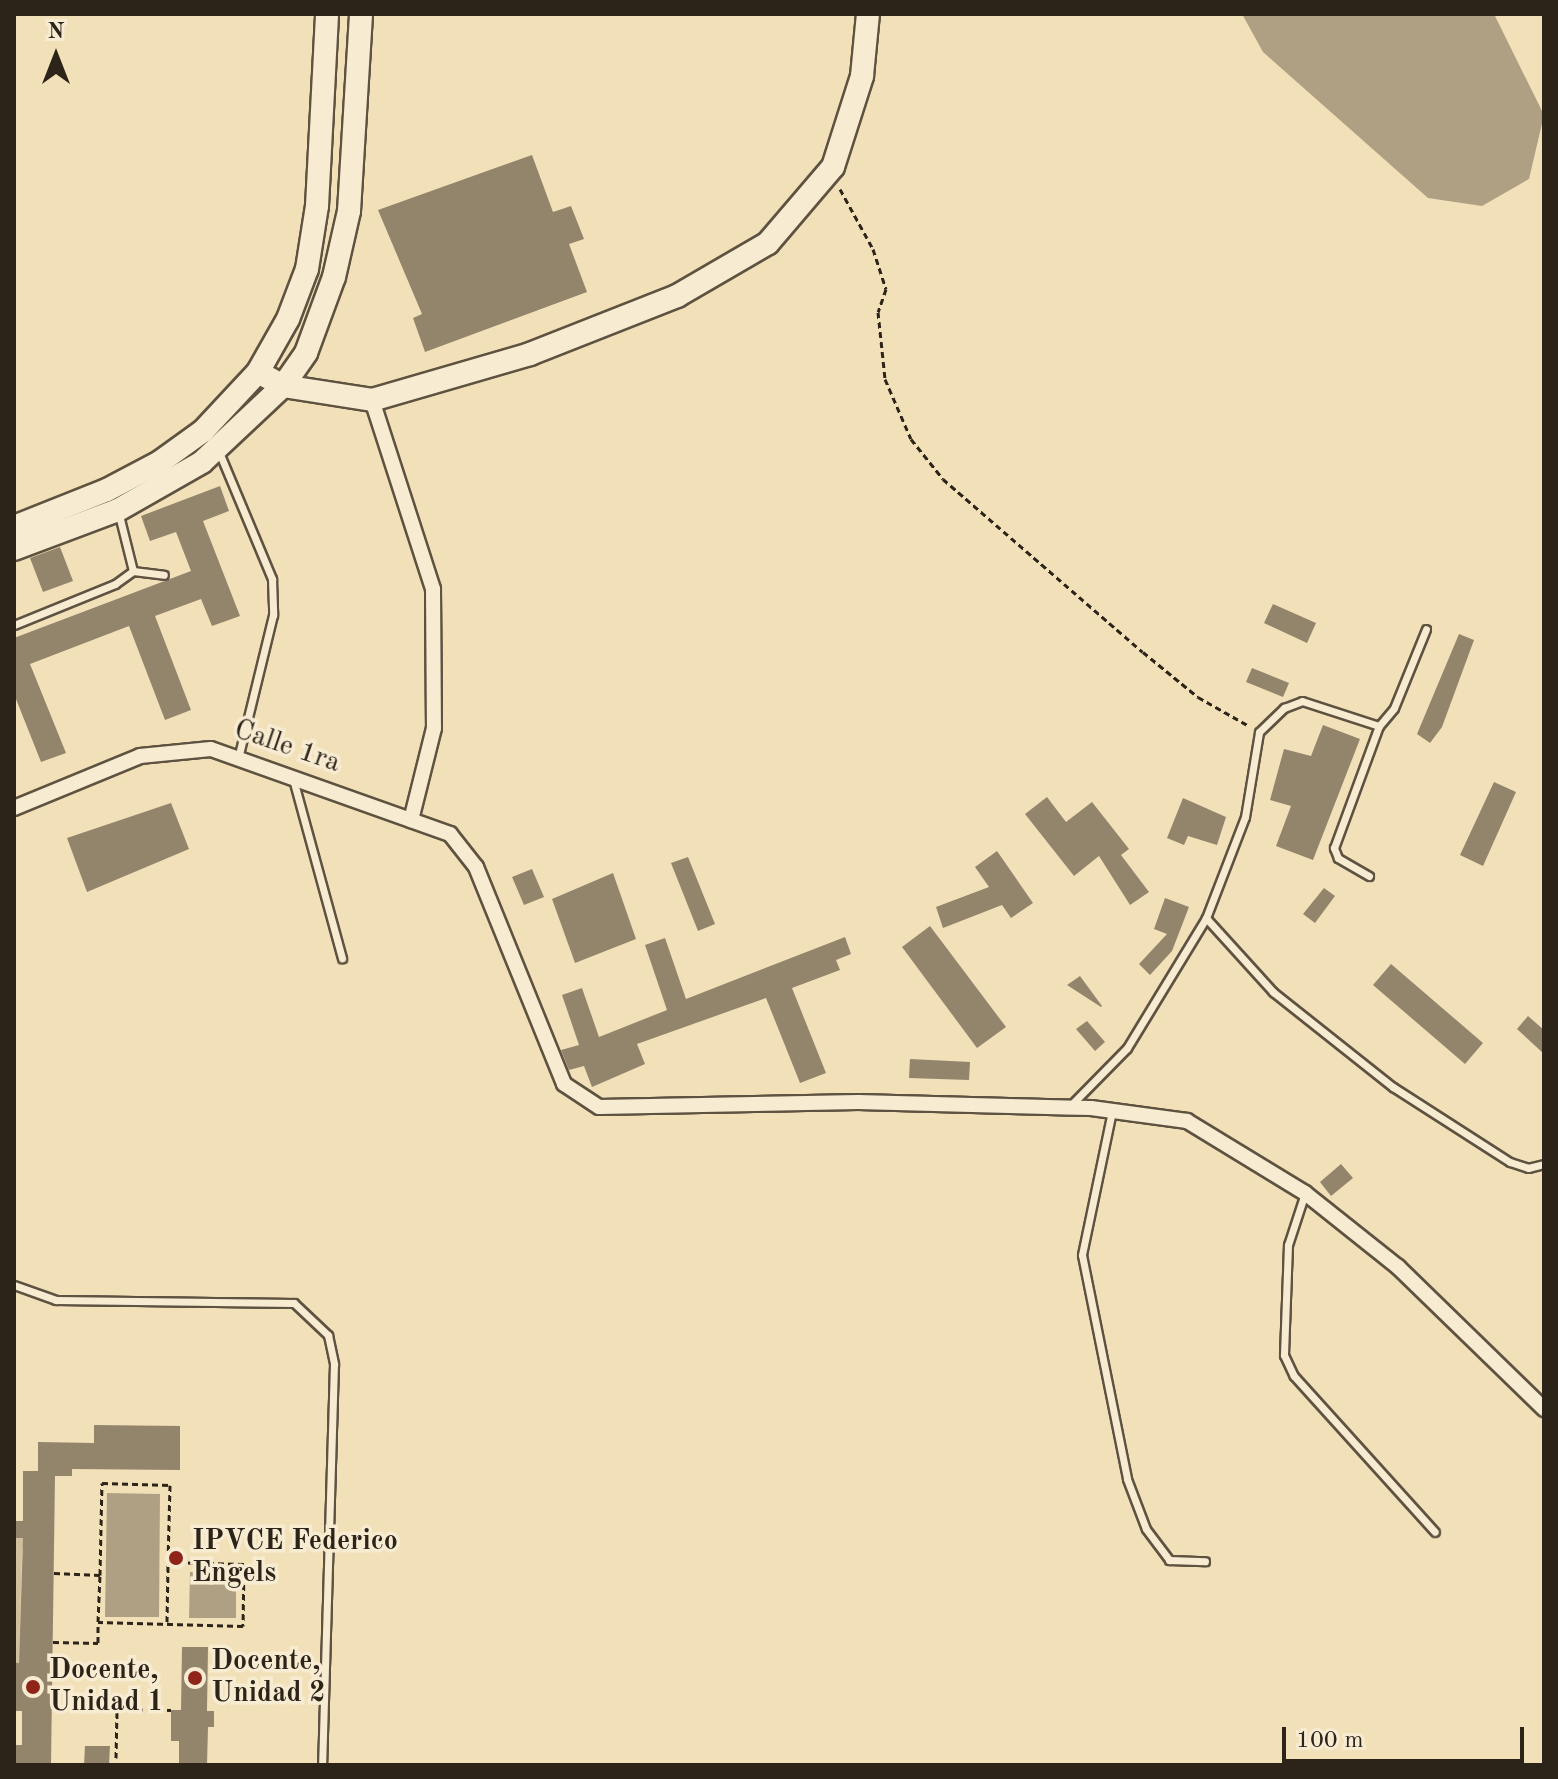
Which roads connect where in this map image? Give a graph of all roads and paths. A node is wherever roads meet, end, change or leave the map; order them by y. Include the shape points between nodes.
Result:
1 (327, 14) edge
2 (361, 14) edge
3 (868, 14) edge
4 (829, 172) junction
5 (258, 372) junction
6 (283, 386) junction
7 (372, 400) junction
8 (218, 450) junction
9 (118, 510) junction
10 (14, 527) edge
11 (14, 549) edge
12 (133, 571) junction
13 (164, 575) dead end
14 (14, 625) edge
15 (1426, 629) dead end
16 (1379, 726) junction
17 (1259, 732) junction
18 (239, 755) junction
19 (293, 776) junction
20 (14, 808) edge
21 (411, 820) junction
22 (1369, 876) dead end
23 (1206, 918) junction
24 (342, 958) dead end
25 (1069, 1107) junction
26 (1112, 1111) junction
27 (1544, 1164) edge
28 (1305, 1193) junction
29 (14, 1285) edge
30 (1544, 1409) edge
31 (1435, 1532) dead end
32 (1205, 1561) dead end
33 (168, 1562) junction
34 (54, 1573) dead end
35 (100, 1575) junction
36 (98, 1622) junction
37 (167, 1624) junction
38 (53, 1642) dead end
39 (171, 1710) dead end
40 (116, 1758) dead end
41 (322, 1765) edge

1 - 5 main road via 317,206 307,269 288,319
2 - 6 main road via 349,211 334,277 306,353
3 - 4 main road via 862,76
4 - 7 main road via 768,243 677,296 530,354
4 - 17 path via 873,249 886,289 878,312 885,379 911,439 943,479 1143,652 1198,697
5 - 6 main road
5 - 10 main road via 203,431 160,462 107,490
6 - 7 main road
6 - 8 main road
7 - 21 street via 433,589 434,728
8 - 9 main road
8 - 18 lane via 272,579 273,615
9 - 11 main road
9 - 12 lane
12 - 13 lane
12 - 14 lane via 115,584
15 - 16 lane via 1394,708
16 - 17 lane via 1302,701 1284,708
16 - 22 lane via 1334,848 1338,858
17 - 23 lane via 1245,817
18 - 19 street, Calle 1ra
18 - 20 street, Calle 1ra via 167,750
19 - 21 street, Calle 1ra
19 - 24 lane via 295,799
21 - 25 street, Calle 1ra via 450,834 476,867 564,1084 599,1107 858,1102
23 - 25 lane via 1127,1048
23 - 27 lane via 1273,992 1393,1087 1510,1162 1528,1168
25 - 26 street
26 - 28 street via 1187,1121
26 - 32 lane via 1082,1255 1124,1464 1146,1529 1169,1560
28 - 30 street via 1398,1267
28 - 31 lane via 1288,1245 1284,1355 1294,1376
29 - 41 lane via 56,1300 294,1303 328,1335 334,1364
33 - 35 path via 170,1485 102,1483
33 - 37 path
33 - 37 path via 244,1564 243,1626
34 - 35 path
35 - 36 path
36 - 37 path
36 - 38 path via 98,1643
39 - 40 path via 117,1709

